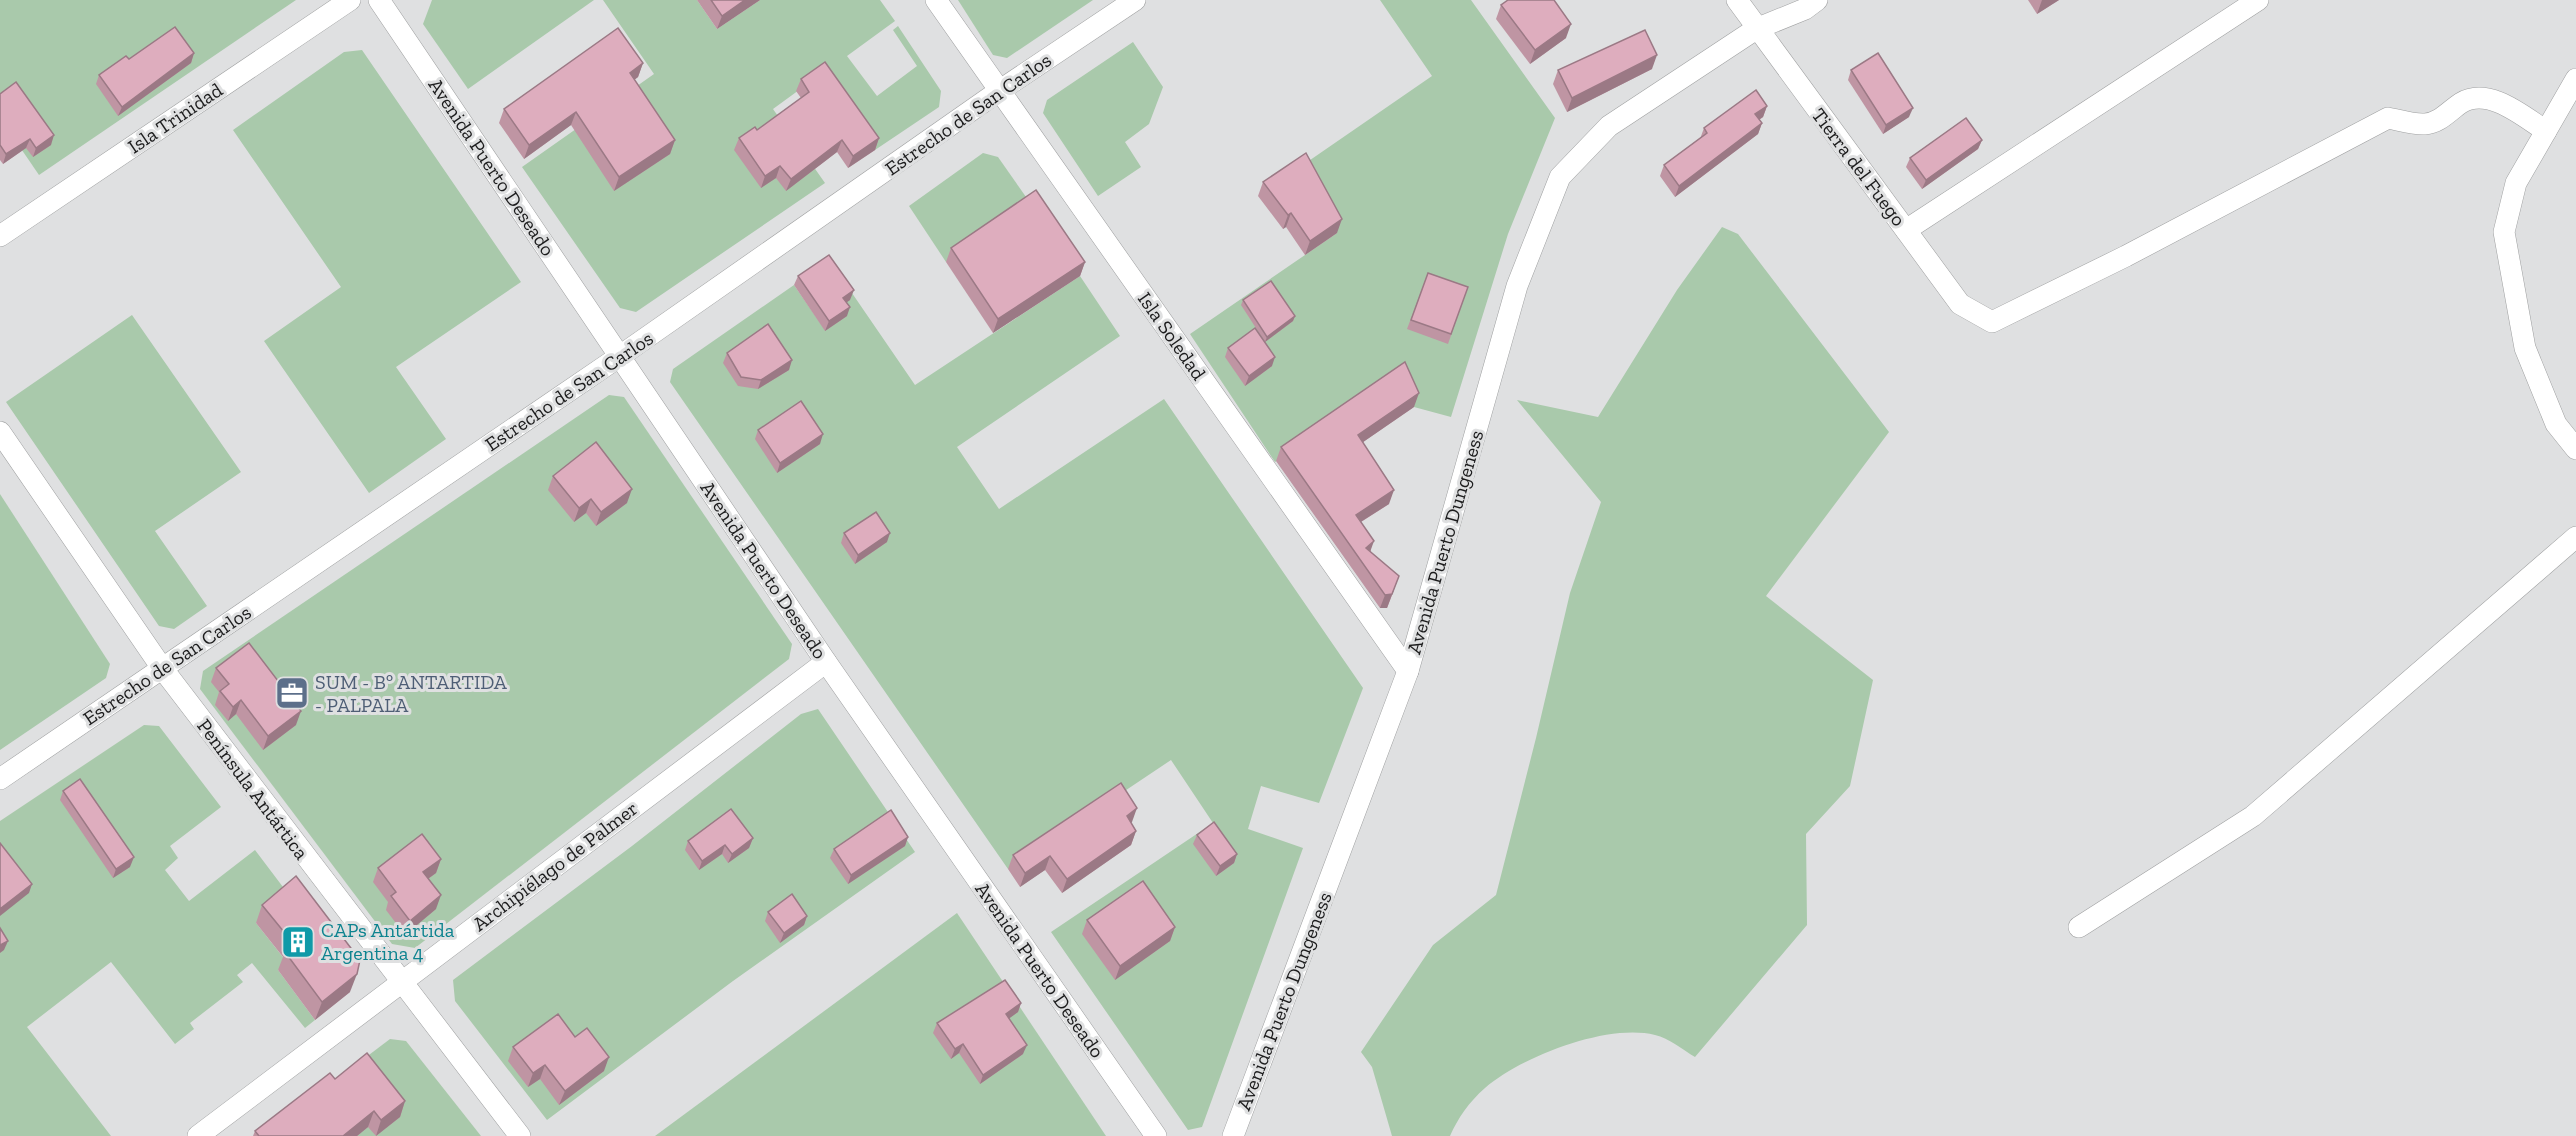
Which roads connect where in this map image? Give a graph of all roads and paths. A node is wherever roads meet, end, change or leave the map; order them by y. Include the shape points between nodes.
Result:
1 (350, 0) edge
2 (379, 0) edge
3 (936, 0) edge
4 (1135, 0) edge
5 (1737, 0) edge
6 (1817, 0) edge
7 (2258, 0) edge
8 (1756, 29) junction
9 (2576, 79) edge
10 (999, 91) junction
11 (2546, 131) junction
12 (1905, 230) junction
13 (0, 236) edge
14 (620, 356) junction
15 (0, 432) edge
16 (2576, 449) edge
17 (2576, 537) edge
18 (826, 663) junction
19 (162, 669) junction
20 (1408, 671) junction
21 (0, 778) edge
22 (2079, 927) dead end
23 (400, 982) junction
24 (198, 1136) edge
25 (520, 1136) edge
26 (1156, 1136) edge
27 (1233, 1136) edge

1 - 13 street, Isla Trinidad
2 - 14 street, Avenida Puerto Deseado
3 - 10 street, Isla Soledad
4 - 10 street, Estrecho de San Carlos
5 - 8 street, Tierra del Fuego
6 - 8 street, Avenida Puerto Dungeness
7 - 12 street
8 - 12 street, Tierra del Fuego
8 - 20 street, Avenida Puerto Dungeness via 1609,126 1560,177 1517,286
9 - 11 street
10 - 14 street, Estrecho de San Carlos
10 - 20 street, Isla Soledad
11 - 12 street, Tierra del Fuego via 2504,104 2482,98 2463,101 2444,117 2426,124 2388,118 1992,322 1960,304
11 - 16 street via 2516,183 2504,232 2525,348 2556,424
14 - 18 street, Avenida Puerto Deseado
14 - 19 street, Estrecho de San Carlos
15 - 19 street, Península Antártica
17 - 22 street via 2253,816
18 - 23 street, Archipiélago de Palmer
18 - 26 street, Avenida Puerto Deseado
19 - 21 street, Estrecho de San Carlos
19 - 23 street, Península Antártica
20 - 27 street, Avenida Puerto Dungeness
23 - 24 street, Archipiélago de Palmer
23 - 25 street, Península Antártica

